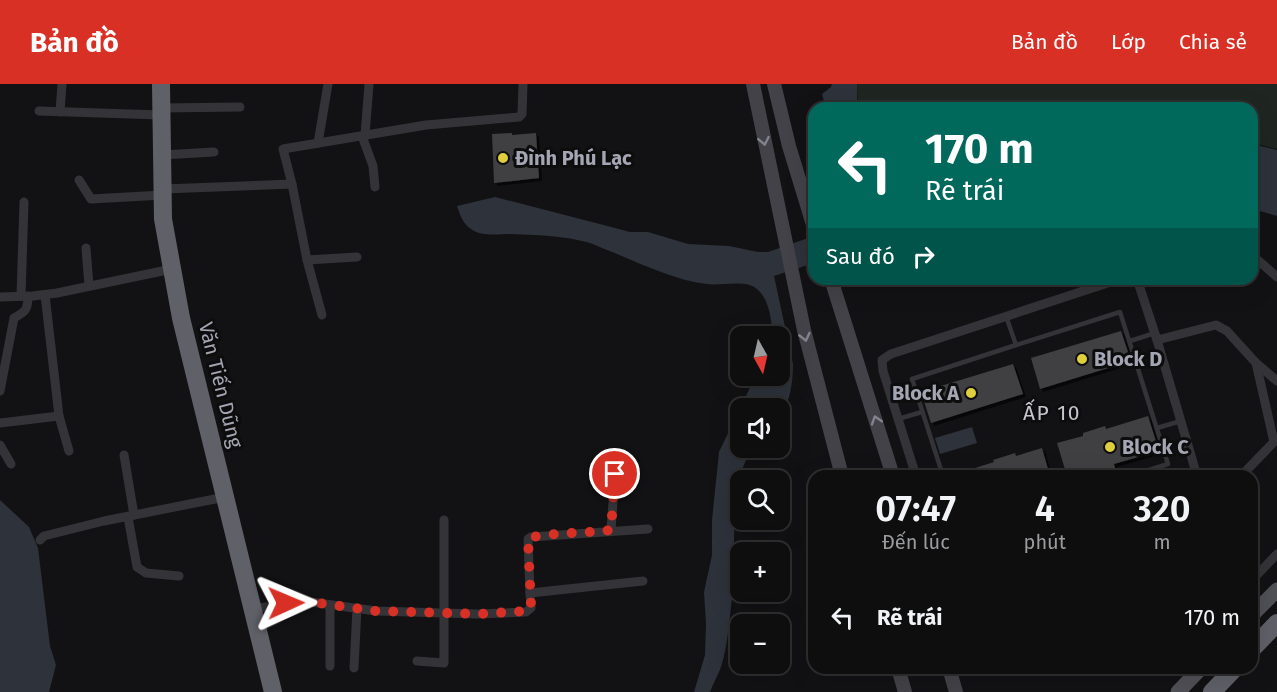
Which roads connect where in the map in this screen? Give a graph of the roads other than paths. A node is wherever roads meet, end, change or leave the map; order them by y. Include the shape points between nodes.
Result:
1 (62, 84) edge
2 (160, 84) edge
3 (328, 84) edge
4 (369, 84) edge
5 (523, 84) edge
6 (753, 84) edge
7 (774, 84) edge
8 (240, 107) dead end
9 (39, 111) dead end
10 (60, 112) junction
11 (161, 112) junction
12 (364, 136) junction
13 (318, 143) junction
14 (214, 152) dead end
15 (162, 155) junction
16 (79, 180) dead end
17 (292, 184) junction
18 (375, 187) dead end
19 (163, 192) junction
20 (24, 202) dead end
21 (808, 208) edge
22 (86, 248) dead end
23 (357, 257) dead end
24 (307, 260) junction
25 (1258, 260) edge
26 (172, 269) junction
27 (1277, 277) edge
28 (833, 285) edge
29 (1102, 285) edge
30 (1139, 285) edge
31 (89, 286) junction
32 (45, 295) junction
33 (25, 296) junction
34 (2, 297) edge
35 (322, 315) dead end
36 (1006, 316) junction
37 (1156, 336) junction
38 (1130, 341) junction
39 (1016, 345) junction
40 (1256, 363) junction
41 (1277, 381) edge
42 (0, 391) edge
43 (922, 412) junction
44 (59, 416) junction
45 (898, 419) junction
46 (1181, 421) junction
47 (0, 423) edge
48 (1157, 428) junction
49 (1275, 440) edge
50 (0, 446) edge
51 (69, 451) dead end
52 (124, 455) dead end
53 (12, 464) dead end
54 (840, 470) edge
55 (891, 470) edge
56 (914, 470) edge
57 (941, 470) edge
58 (1149, 470) edge
59 (1195, 470) edge
60 (1247, 470) edge
61 (615, 474) dead end
62 (225, 497) junction
63 (131, 516) junction
64 (444, 520) dead end
65 (648, 529) dead end
66 (611, 530) junction
67 (40, 540) dead end
68 (1277, 554) edge
69 (1258, 574) edge
70 (179, 576) dead end
71 (643, 581) dead end
72 (1277, 590) edge
73 (530, 593) junction
74 (330, 605) junction
75 (357, 608) junction
76 (252, 609) junction
77 (1258, 609) edge
78 (443, 612) junction
79 (1277, 623) edge
80 (1258, 643) edge
81 (417, 661) dead end
82 (330, 666) dead end
83 (354, 668) dead end
84 (900, 674) edge
85 (951, 674) edge
86 (1195, 674) edge
87 (1229, 674) edge
88 (273, 692) edge
89 (905, 692) edge
90 (956, 692) edge
91 (1178, 692) edge
92 (1212, 692) edge

1 - 10 street
2 - 11 highway, Văn Tiến Dũng
3 - 13 street
4 - 12 street
5 - 12 street via 519,117 426,125
6 -> 54 main road via 815,378
7 - 21 main road
8 - 11 street
9 - 10 street
10 - 11 street
11 - 15 highway, Văn Tiến Dũng
12 - 13 street
12 - 18 street
13 - 17 street via 283,149
14 - 15 street
15 - 19 highway, Văn Tiến Dũng
16 - 19 street via 91,200
17 - 19 street
17 - 24 street
19 - 26 highway, Văn Tiến Dũng via 163,219
20 - 33 street
22 - 31 street
23 - 24 street
24 - 35 street
25 - 27 street
26 - 31 street
26 - 62 highway, Văn Tiến Dũng
55 -> 28 main road
29 - 36 street
30 - 37 street
31 - 32 street
32 - 33 street
32 - 44 street
33 - 34 street
33 - 42 street via 28,308 14,318
36 - 39 lane
36 - 45 street via 882,360
37 - 38 lane
37 - 40 street via 1216,325 1227,331
37 - 46 street
38 - 39 lane via 1120,312
38 - 48 lane
39 - 43 lane via 912,379
40 - 41 street
40 - 49 street
43 - 45 lane
43 - 57 lane
44 - 47 street
44 - 51 street
45 - 56 street
46 - 48 lane
46 - 59 street
48 - 58 lane via 1168,464
49 - 60 street
50 - 53 street
52 - 63 street
61 - 66 street
62 - 63 street
62 - 76 highway, Văn Tiến Dũng
63 - 67 street
63 - 70 street via 137,567 146,573
64 - 78 street
65 - 66 street
66 - 73 street via 528,539
68 - 69 street
71 - 73 street
72 - 77 main road
73 - 78 street via 531,608 526,612
74 - 75 street
74 - 76 street via 303,601
74 - 82 street
75 - 78 street
75 - 83 street
76 - 88 highway, Văn Tiến Dũng
78 - 81 street via 444,663
79 - 80 highway
84 - 89 main road
85 - 90 main road
86 - 91 main road
87 - 92 highway

